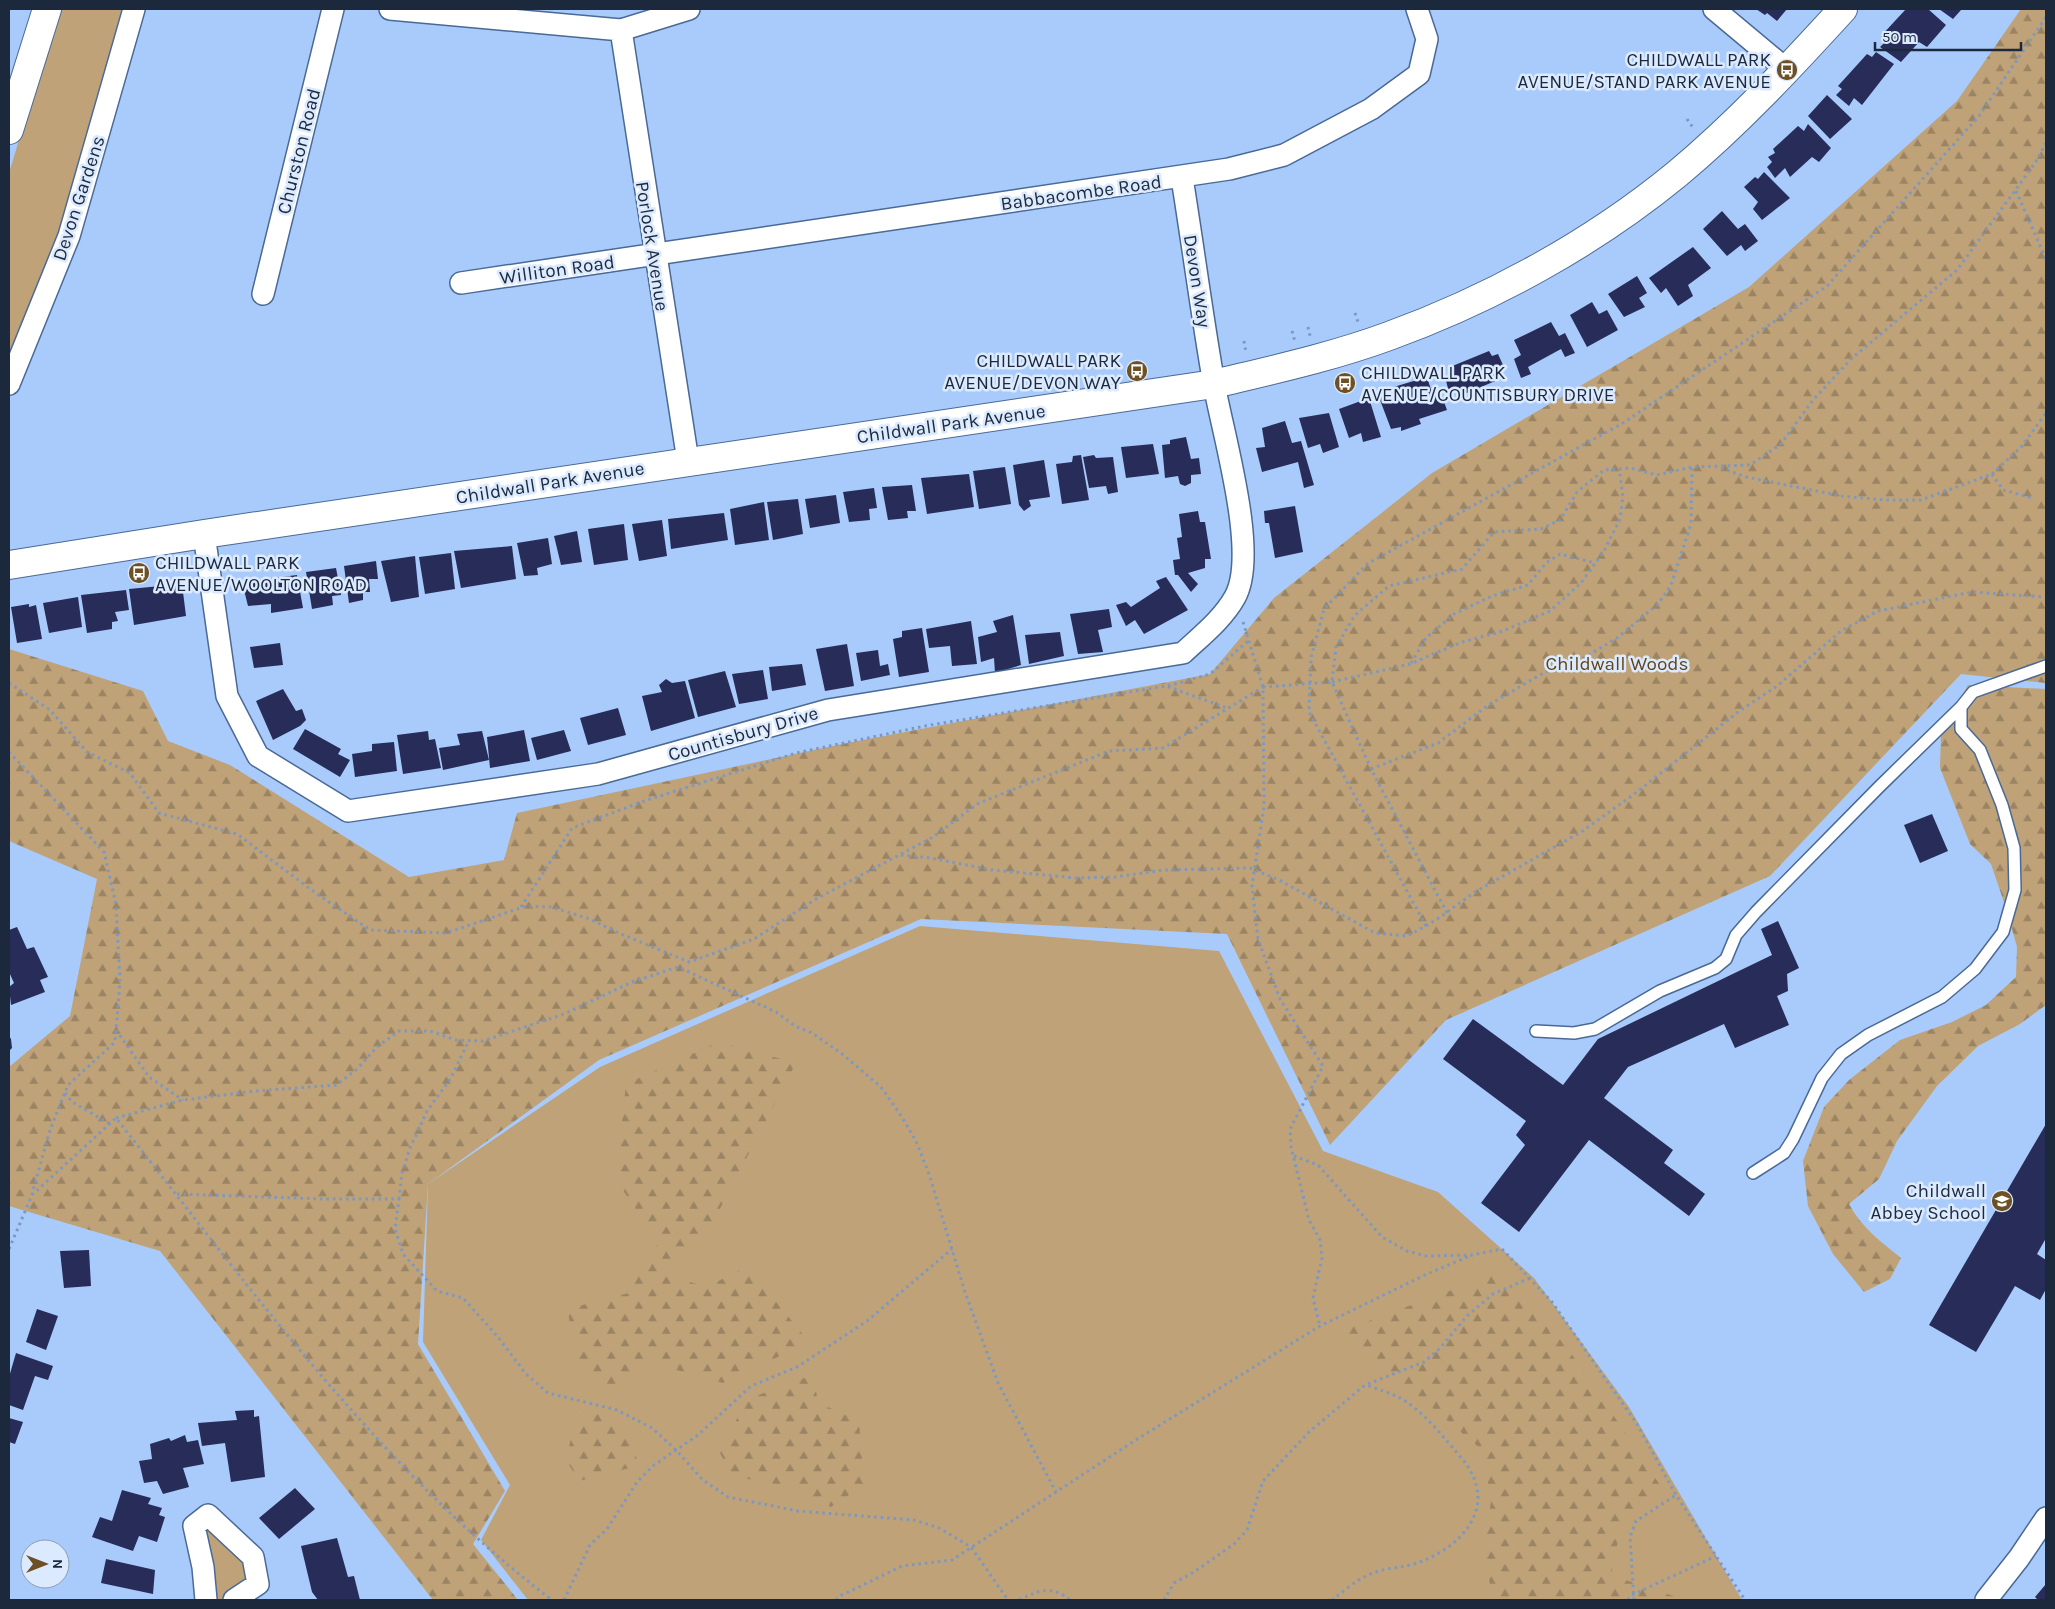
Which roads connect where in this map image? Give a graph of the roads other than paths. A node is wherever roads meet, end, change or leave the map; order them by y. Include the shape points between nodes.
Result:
1 (47, 9) edge
2 (134, 9) edge
3 (333, 9) edge
4 (390, 9) edge
5 (689, 9) edge
6 (1417, 9) edge
7 (1714, 9) edge
8 (1842, 9) edge
9 (621, 30) junction
10 (1787, 70) junction
11 (10, 124) edge
12 (1182, 178) junction
13 (654, 255) junction
14 (461, 283) dead end
15 (263, 294) dead end
16 (9, 384) edge
17 (1214, 384) junction
18 (688, 461) junction
19 (204, 534) junction
20 (9, 565) edge
21 (2046, 666) edge
22 (1961, 708) junction
23 (1536, 1031) dead end
24 (1753, 1173) dead end
25 (2046, 1518) edge
26 (206, 1600) edge
27 (234, 1600) edge
28 (1986, 1600) edge

1 - 11 street
2 - 16 street, Devon Gardens via 69,236
3 - 15 street, Churston Road
4 - 9 street
5 - 9 street
6 - 12 street, Babbacombe Road via 1426,39 1419,74 1371,109 1284,155
7 - 10 street
8 - 10 street, Childwall Park Avenue
9 - 13 street, Porlock Avenue
10 - 17 street, Childwall Park Avenue via 1676,174 1612,222 1527,273 1459,307 1388,336
12 - 13 street, Babbacombe Road
12 - 17 street, Devon Way
13 - 14 street, Williton Road
13 - 18 street, Porlock Avenue
17 - 18 street, Childwall Park Avenue
17 - 19 street, Countisbury Drive via 1242,526 1244,561 1235,597 1210,628 1183,653 828,710 598,774 348,811 258,756 227,696
18 - 19 street, Childwall Park Avenue
19 - 20 street, Childwall Park Avenue
21 - 22 lane via 1973,692
22 - 23 lane via 1756,912 1736,935 1726,958 1715,968 1660,991 1595,1029 1574,1033
22 - 24 lane via 1961,729 1980,750 2002,805 2014,848 2015,890 2003,932 1975,969 1942,997 1868,1035 1841,1054 1822,1078 1784,1153
25 - 28 street
26 - 27 street via 194,1526 208,1515 253,1557 258,1584

